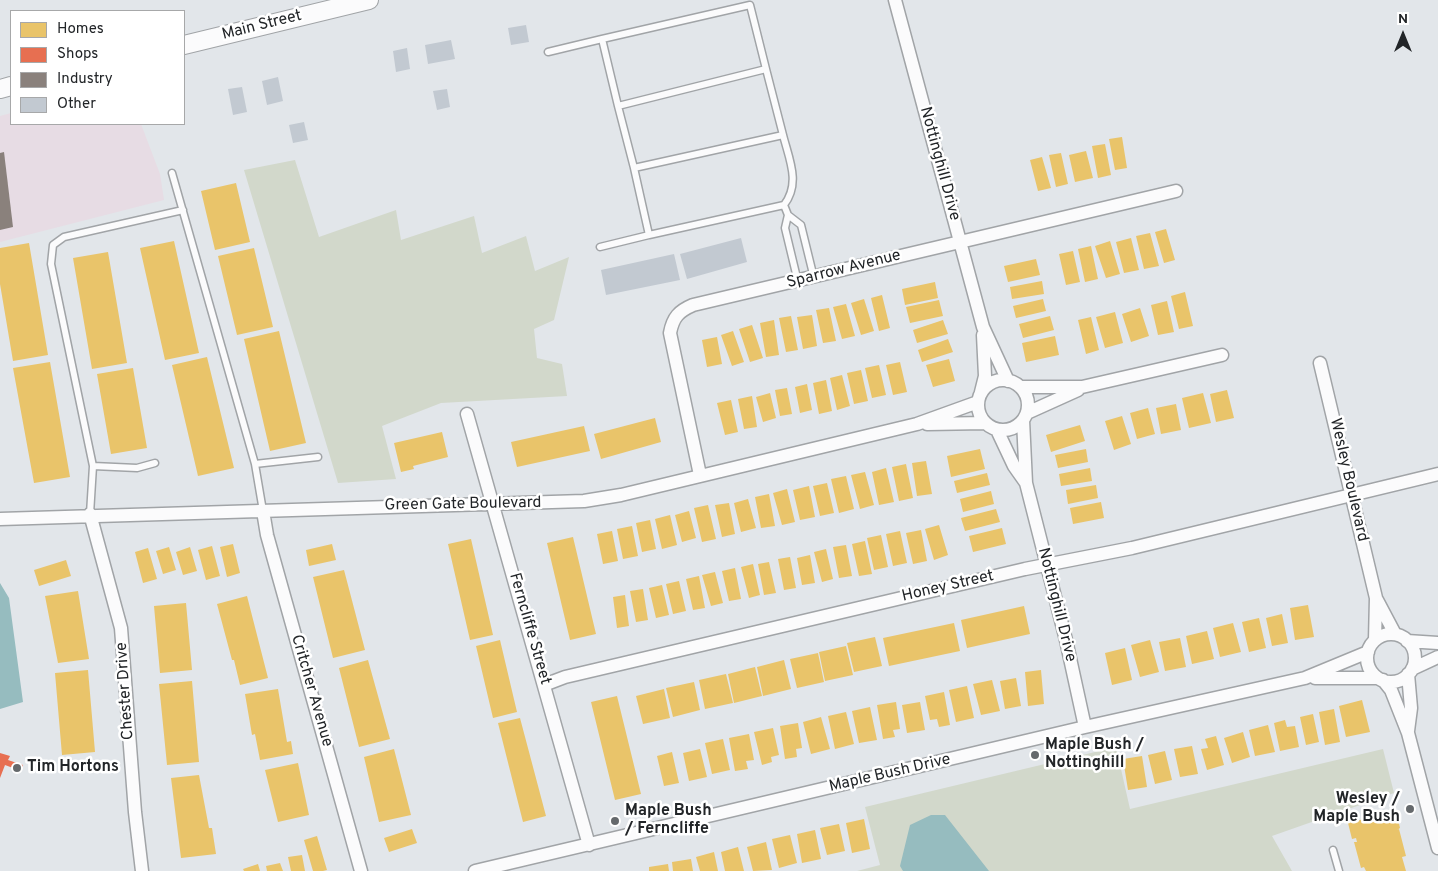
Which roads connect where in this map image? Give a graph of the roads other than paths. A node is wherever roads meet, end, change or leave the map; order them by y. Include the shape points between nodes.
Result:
1 (369, 0) edge
2 (895, 0) edge
3 (602, 39) junction
4 (185, 45) edge
5 (548, 52) dead end
6 (766, 69) junction
7 (618, 106) junction
8 (783, 135) junction
9 (634, 168) junction
10 (172, 173) dead end
11 (1176, 191) dead end
12 (784, 206) junction
13 (183, 210) junction
14 (788, 215) junction
15 (649, 235) junction
16 (960, 241) junction
17 (600, 247) dead end
18 (814, 278) junction
19 (798, 282) junction
20 (983, 327) junction
21 (1222, 355) dead end
22 (1320, 363) dead end
23 (1008, 381) junction
24 (1020, 387) junction
25 (1082, 387) junction
26 (979, 397) junction
27 (467, 414) dead end
28 (1025, 417) junction
29 (985, 423) junction
30 (917, 424) junction
31 (996, 430) junction
32 (318, 457) dead end
33 (155, 463) dead end
34 (255, 464) junction
35 (93, 466) junction
36 (1438, 474) edge
37 (700, 475) junction
38 (1026, 483) junction
39 (1352, 494) junction
40 (492, 504) junction
41 (263, 511) junction
42 (90, 514) junction
43 (0, 519) edge
44 (1046, 564) junction
45 (1376, 598) junction
46 (1395, 634) junction
47 (1375, 640) junction
48 (1408, 641) junction
49 (1438, 644) edge
50 (1368, 652) junction
51 (1438, 657) edge
52 (1410, 671) junction
53 (1305, 678) junction
54 (1381, 679) junction
55 (544, 685) junction
56 (1085, 727) junction
57 (1408, 733) junction
58 (589, 845) junction
59 (1438, 848) edge
60 (1334, 850) dead end
61 (142, 871) edge
62 (361, 871) edge
63 (475, 871) edge
64 (1339, 871) edge

1 - 4 main road, Main Street
2 - 16 street, Nottinghill Drive
3 - 5 lane
3 - 6 lane via 750,5
3 - 7 lane
6 - 7 lane
6 - 8 lane
7 - 9 lane
8 - 9 lane
8 - 12 lane via 794,178
9 - 15 lane
10 - 13 lane
11 - 16 street, Sparrow Avenue
12 - 14 lane
12 - 15 lane
13 - 34 lane
13 - 35 lane via 64,237 53,245 51,264
14 - 18 lane via 801,225
14 - 19 lane via 785,228
15 - 17 lane
16 - 18 street, Sparrow Avenue
16 - 20 street, Nottinghill Drive
18 - 19 street, Sparrow Avenue
19 - 37 street, Sparrow Avenue via 694,304 680,310 672,321 672,350
20 - 23 street, Nottinghill Drive
20 - 26 street, Nottinghill Drive via 985,376
21 - 25 street
22 - 39 street, Wesley Boulevard
23 - 24 street
23 - 26 street via 993,382
24 - 25 street
24 - 28 street via 1027,399
25 - 28 street
26 - 29 street via 978,413
26 - 30 street, Green Gate Boulevard
27 - 40 street, Ferncliffe Street
28 - 31 street via 1011,429
28 - 38 street, Nottinghill Drive
29 - 30 street, Green Gate Boulevard
29 - 31 street
30 - 37 street, Green Gate Boulevard
31 - 38 street, Nottinghill Drive
32 - 34 lane
33 - 35 lane via 137,468
34 - 41 lane
35 - 42 lane
36 - 39 street, Honey Street
37 - 40 street, Green Gate Boulevard via 584,501
38 - 44 street, Nottinghill Drive
39 - 44 street, Honey Street via 1132,548
39 - 45 street, Wesley Boulevard
40 - 41 street, Green Gate Boulevard
40 - 55 street, Ferncliffe Street
41 - 42 street, Green Gate Boulevard
41 - 62 street, Critcher Avenue
42 - 43 street, Green Gate Boulevard
42 - 61 street, Chester Drive via 121,628
44 - 55 street, Honey Street via 565,677
44 - 56 street, Nottinghill Drive
45 - 46 street, Wesley Boulevard
45 - 47 street, Wesley Boulevard
46 - 47 street
46 - 48 street
47 - 50 street
48 - 49 street
48 - 52 street via 1414,651
50 - 53 street, Maple Bush Drive
50 - 54 street via 1370,670
51 - 52 street
52 - 54 street via 1397,681
52 - 57 street
53 - 54 street, Maple Bush Drive
53 - 56 street, Maple Bush Drive
54 - 57 street via 1391,690
55 - 58 street, Ferncliffe Street
56 - 58 street, Maple Bush Drive
57 - 59 street
58 - 63 street, Maple Bush Drive
60 - 64 lane

